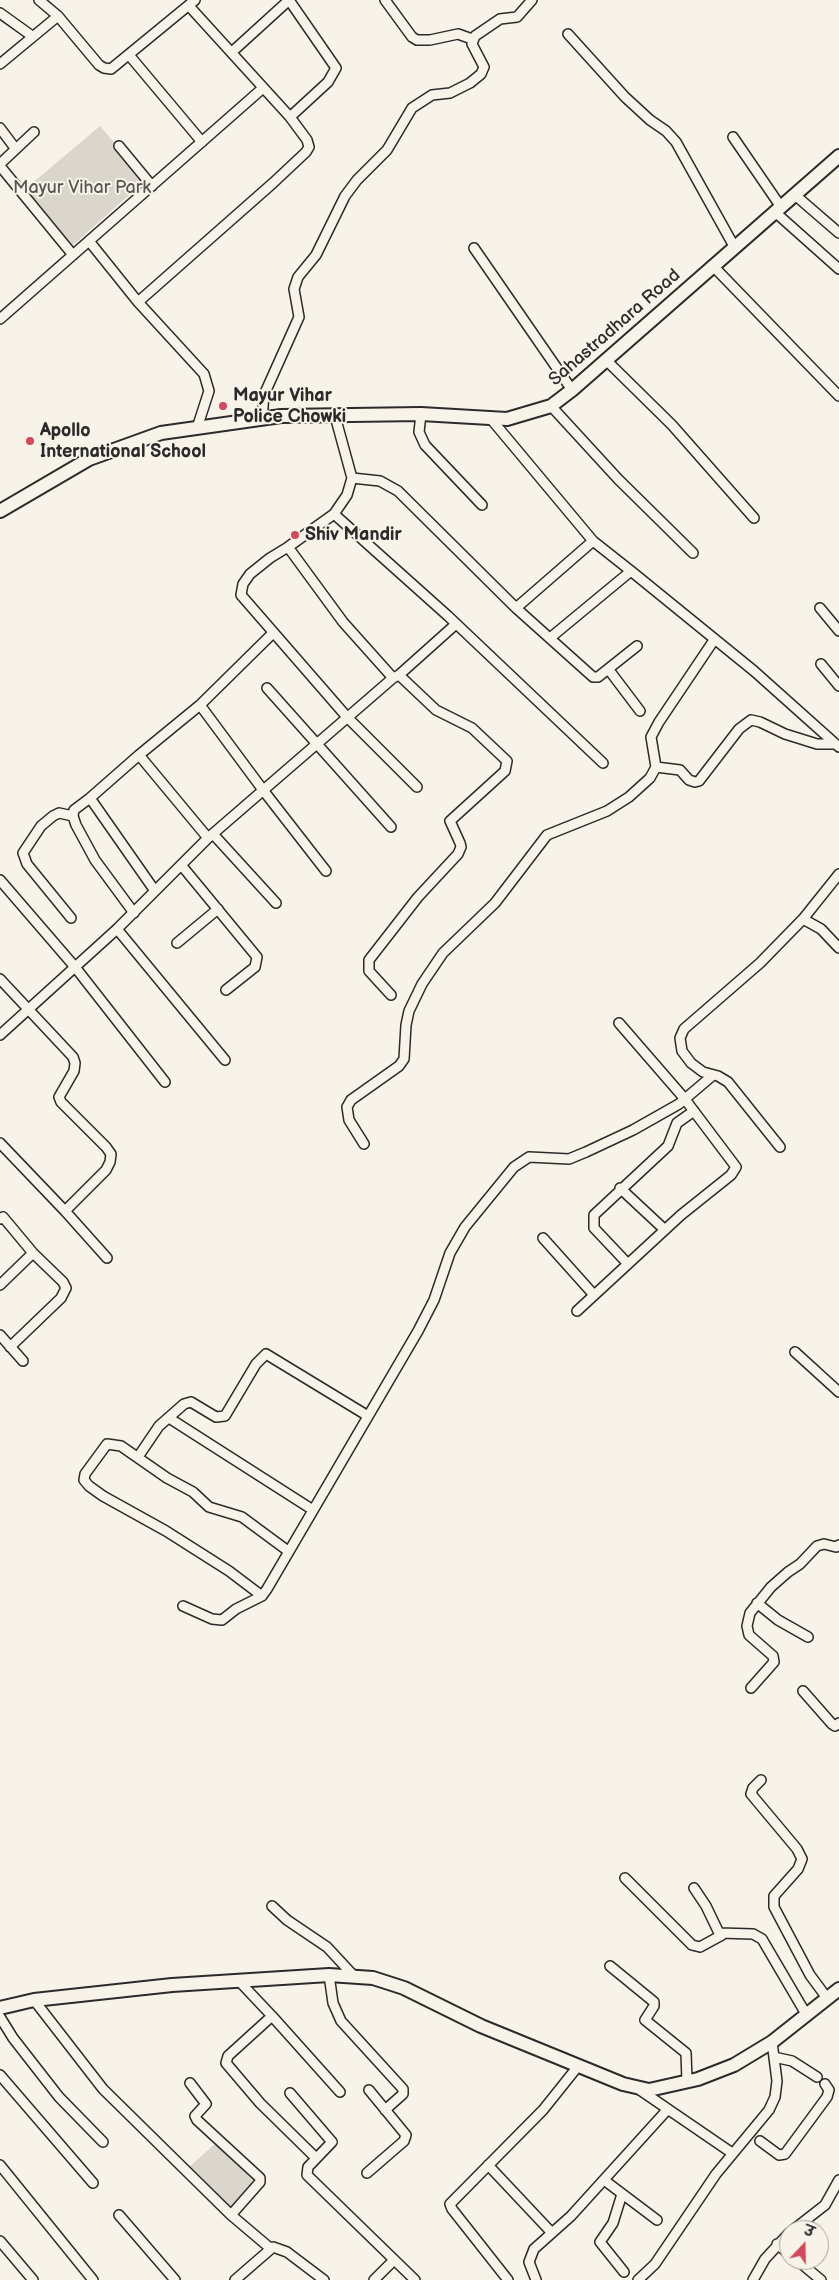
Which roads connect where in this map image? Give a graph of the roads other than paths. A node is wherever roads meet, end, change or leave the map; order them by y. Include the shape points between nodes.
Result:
1 (39, 0) edge
2 (289, 0) edge
3 (385, 0) edge
4 (532, 0) edge
5 (192, 3) edge
6 (0, 13) edge
7 (58, 16) junction
8 (568, 34) dead end
9 (32, 36) junction
10 (472, 39) junction
11 (232, 52) junction
12 (129, 56) junction
13 (0, 64) edge
14 (263, 88) junction
15 (290, 117) junction
16 (0, 128) edge
17 (34, 132) dead end
18 (734, 137) dead end
19 (202, 142) junction
20 (119, 146) dead end
21 (15, 148) junction
22 (839, 156) edge
23 (0, 165) edge
24 (152, 186) junction
25 (795, 195) junction
26 (778, 210) junction
27 (839, 233) edge
28 (89, 241) junction
29 (474, 248) dead end
30 (735, 248) junction
31 (74, 255) junction
32 (714, 267) junction
33 (839, 269) edge
34 (138, 302) junction
35 (0, 319) edge
36 (606, 360) junction
37 (839, 383) edge
38 (831, 389) junction
39 (572, 390) junction
40 (839, 396) edge
41 (551, 406) junction
42 (421, 414) junction
43 (335, 416) junction
44 (262, 419) junction
45 (491, 419) junction
46 (196, 428) junction
47 (352, 478) junction
48 (482, 505) dead end
49 (0, 511) edge
50 (334, 514) junction
51 (754, 518) dead end
52 (593, 541) junction
53 (288, 547) junction
54 (693, 554) dead end
55 (631, 571) junction
56 (516, 608) junction
57 (820, 608) dead end
58 (456, 624) junction
59 (839, 630) edge
60 (273, 633) junction
61 (550, 638) junction
62 (714, 640) junction
63 (637, 646) dead end
64 (821, 664) dead end
65 (609, 670) junction
66 (396, 677) junction
67 (839, 686) edge
68 (266, 688) dead end
69 (200, 705) junction
70 (640, 711) dead end
71 (347, 717) junction
72 (316, 743) junction
73 (836, 746) edge
74 (139, 755) junction
75 (603, 763) dead end
76 (656, 767) junction
77 (417, 787) dead end
78 (263, 790) junction
79 (90, 798) junction
80 (73, 816) junction
81 (391, 827) dead end
82 (210, 836) junction
83 (182, 866) junction
84 (326, 870) dead end
85 (839, 874) edge
86 (0, 880) edge
87 (154, 891) junction
88 (276, 903) dead end
89 (218, 909) junction
90 (134, 912) junction
91 (71, 918) dead end
92 (803, 919) junction
93 (117, 929) junction
94 (177, 943) dead end
95 (839, 948) edge
96 (74, 967) junction
97 (0, 979) edge
98 (226, 990) dead end
99 (391, 995) dead end
100 (28, 1010) junction
101 (619, 1023) dead end
102 (0, 1035) edge
103 (225, 1060) dead end
104 (712, 1076) junction
105 (165, 1082) dead end
106 (684, 1098) junction
107 (694, 1110) junction
108 (0, 1143) edge
109 (364, 1144) dead end
110 (780, 1146) dead end
111 (620, 1188) junction
112 (65, 1212) junction
113 (1, 1217) edge
114 (665, 1230) junction
115 (543, 1238) dead end
116 (33, 1253) junction
117 (107, 1258) dead end
118 (628, 1264) junction
119 (0, 1285) edge
120 (594, 1295) junction
121 (577, 1310) dead end
122 (0, 1335) edge
123 (10, 1346) junction
124 (795, 1352) dead end
125 (24, 1361) dead end
126 (839, 1392) edge
127 (368, 1416) junction
128 (169, 1418) junction
129 (138, 1457) junction
130 (313, 1510) junction
131 (839, 1545) edge
132 (288, 1551) junction
133 (262, 1596) junction
134 (757, 1603) junction
135 (182, 1606) dead end
136 (808, 1637) dead end
137 (751, 1688) dead end
138 (803, 1691) dead end
139 (839, 1723) edge
140 (761, 1780) dead end
141 (625, 1878) dead end
142 (694, 1888) dead end
143 (272, 1906) dead end
144 (722, 1935) junction
145 (610, 1966) dead end
146 (329, 1974) junction
147 (353, 1975) junction
148 (238, 1980) junction
149 (839, 1989) edge
150 (827, 1998) junction
151 (34, 2000) junction
152 (0, 2008) edge
153 (806, 2014) junction
154 (272, 2016) junction
155 (0, 2017) edge
156 (772, 2042) junction
157 (774, 2057) junction
158 (579, 2066) junction
159 (0, 2075) edge
160 (817, 2077) dead end
161 (688, 2082) junction
162 (190, 2083) dead end
163 (825, 2084) dead end
164 (369, 2090) dead end
165 (640, 2090) junction
166 (340, 2092) dead end
167 (290, 2093) dead end
168 (668, 2109) junction
169 (385, 2110) junction
170 (760, 2141) dead end
171 (103, 2142) dead end
172 (732, 2154) junction
173 (316, 2158) junction
174 (0, 2165) edge
175 (488, 2165) junction
176 (366, 2174) dead end
177 (604, 2180) junction
178 (839, 2180) edge
179 (93, 2183) dead end
180 (622, 2194) junction
181 (120, 2215) dead end
182 (231, 2215) junction
183 (657, 2220) dead end
184 (806, 2220) edge
185 (552, 2233) junction
186 (0, 2242) edge
187 (777, 2244) edge
188 (270, 2248) junction
189 (393, 2261) junction
190 (808, 2270) edge
191 (624, 2272) dead end
192 (33, 2280) edge
193 (93, 2280) edge
194 (175, 2280) edge
195 (235, 2280) edge
196 (324, 2280) edge
197 (374, 2280) edge
198 (415, 2280) edge
199 (508, 2280) edge
200 (536, 2280) edge
201 (638, 2280) edge
202 (753, 2280) edge
203 (821, 2280) edge

1 - 7 street
2 - 11 street
2 - 15 street via 336,68 328,82
3 - 10 street via 417,40 458,34
4 - 10 street via 517,17 496,22
5 - 11 street
5 - 12 street
6 - 9 street
7 - 9 street
7 - 12 street via 104,68 115,68
8 - 30 street via 625,97 676,142
9 - 13 street
10 - 44 street via 484,64 481,74 450,93 432,95 412,108 386,150 345,196 316,254 298,277 294,289 299,317 264,395
11 - 14 street
12 - 19 street
14 - 15 street
14 - 19 street
15 - 34 street via 307,140 309,147 306,152
16 - 21 street
17 - 21 street
18 - 26 street
19 - 24 street
20 - 24 street
21 - 23 street
22 - 25 main road, Sahastradhara Road
23 - 31 street
24 - 28 street
25 - 26 main road, Sahastradhara Road
25 - 27 street
26 - 30 main road, Sahastradhara Road
26 - 33 street
28 - 31 street
28 - 34 street
29 - 39 street
30 - 32 main road, Sahastradhara Road
31 - 35 street
32 - 36 main road, Sahastradhara Road
32 - 38 street
34 - 46 street via 204,374 209,392
36 - 39 main road, Sahastradhara Road
36 - 51 street via 672,424
37 - 38 street
38 - 40 street
39 - 41 main road, Sahastradhara Road
41 - 45 main road, Sahastradhara Road via 507,420
41 - 54 street
42 - 43 main road, Sahastradhara Road
42 - 45 main road, Sahastradhara Road
42 - 48 street via 419,432 425,445
43 - 44 main road, Sahastradhara Road
43 - 47 street
44 - 46 main road, Sahastradhara Road
45 - 52 street
46 - 49 main road, Sahastradhara Road via 162,433 89,459
47 - 50 street via 347,495
47 - 56 street via 380,481 398,491
50 - 53 street
50 - 58 street
52 - 55 street
52 - 56 street
53 - 60 street via 250,574 241,595
53 - 66 street via 344,622
55 - 61 street
55 - 62 street
56 - 61 street
57 - 59 street
58 - 66 street
58 - 75 street
60 - 69 street
60 - 71 street
61 - 65 street via 593,677 598,678
62 - 73 street via 754,671
62 - 76 street via 652,737
63 - 65 street
64 - 67 street
65 - 70 street
66 - 71 street
66 - 99 street via 436,710 482,736 504,757 507,766 450,821 461,847 458,854 418,897 369,960 369,971
68 - 72 street
69 - 74 street
69 - 78 street
71 - 72 street
71 - 77 street
72 - 78 street
72 - 81 street
73 - 76 street via 817,744 751,720 739,729 699,781 690,780 680,770
74 - 79 street
74 - 82 street
76 - 109 street via 650,778 607,811 548,835 495,903 443,953 409,1011 404,1059 347,1107 349,1120
78 - 82 street
78 - 84 street
79 - 80 street via 74,810
79 - 87 street
80 - 90 street via 95,860
80 - 91 street via 64,813 53,816 41,826 23,853 27,864
82 - 83 street
82 - 88 street
83 - 87 street
83 - 89 street
85 - 92 street
86 - 96 street
87 - 90 street
89 - 94 street
89 - 98 street via 258,960 255,967
90 - 93 street
92 - 95 street via 821,929
92 - 104 street via 760,963 681,1033 680,1043 691,1063
93 - 96 street
93 - 103 street
96 - 100 street
96 - 105 street
97 - 100 street
100 - 102 street
100 - 112 street via 73,1057 74,1071 60,1092 61,1102 111,1154 106,1170
101 - 106 street
104 - 106 street
104 - 110 street via 728,1082
106 - 107 street
106 - 127 street via 633,1130 569,1159 529,1158 514,1167 485,1201 450,1254 434,1300
107 - 111 street via 677,1123 668,1146
107 - 114 street via 736,1166 731,1175
108 - 112 street
111 - 114 street
111 - 118 street via 592,1220 594,1228
112 - 117 street
113 - 116 street
114 - 118 street
115 - 120 street
116 - 119 street
116 - 123 street via 66,1288 61,1298
118 - 120 street
120 - 121 street
122 - 123 street
123 - 125 street
124 - 126 street
127 - 128 street via 266,1354 256,1364 225,1416 216,1417 191,1402
127 - 130 street
128 - 129 street via 159,1426
128 - 130 street
129 - 132 street via 193,1492 209,1507 242,1517
129 - 133 street via 120,1446 108,1444 84,1480 103,1496 180,1540
130 - 132 street
131 - 134 street via 818,1546 770,1587
132 - 133 street
133 - 135 street via 222,1620
134 - 136 street
134 - 137 street via 750,1612 747,1630 773,1656 774,1662
138 - 139 street via 832,1724
140 - 150 street via 751,1794 798,1849 802,1859 774,1896 774,1907 810,1975
141 - 144 street via 692,1945 700,1947
142 - 144 street
143 - 147 street via 327,1947
144 - 153 street via 760,1937
145 - 161 street via 654,2002 645,2020 684,2052
146 - 147 main road
146 - 148 main road
146 - 169 street via 333,2003 341,2022 403,2088 403,2094
147 - 158 main road via 379,1979 404,1988 481,2026
148 - 151 main road
148 - 154 street
149 - 150 main road
150 - 153 main road
151 - 152 main road
151 - 182 street via 103,2089
153 - 156 main road
154 - 166 street
154 - 173 street via 228,2056 226,2063 260,2103
155 - 171 street via 59,2097
156 - 157 street
156 - 161 main road via 727,2068
157 - 160 street via 792,2061
157 - 172 street via 777,2081 769,2110
158 - 165 main road
158 - 175 street via 542,2110
159 - 179 street
161 - 165 main road
162 - 182 street via 206,2104 196,2116 197,2120 260,2178
163 - 170 street via 829,2090 827,2097 785,2154 779,2155
164 - 169 street
165 - 168 street
167 - 173 street via 332,2142
168 - 172 street
168 - 177 street
169 - 176 street via 406,2138
172 - 201 street via 655,2264
173 - 189 street via 308,2167 307,2176
174 - 193 street
175 - 185 street
175 - 199 street via 450,2207
177 - 180 street
177 - 185 street
178 - 184 street via 825,2205
180 - 183 street
180 - 191 street via 613,2223 600,2242
181 - 194 street
182 - 188 street
185 - 200 street via 529,2257
186 - 192 street
187 - 202 street
188 - 195 street
188 - 196 street via 287,2252
189 - 197 street
189 - 198 street
190 - 203 street

